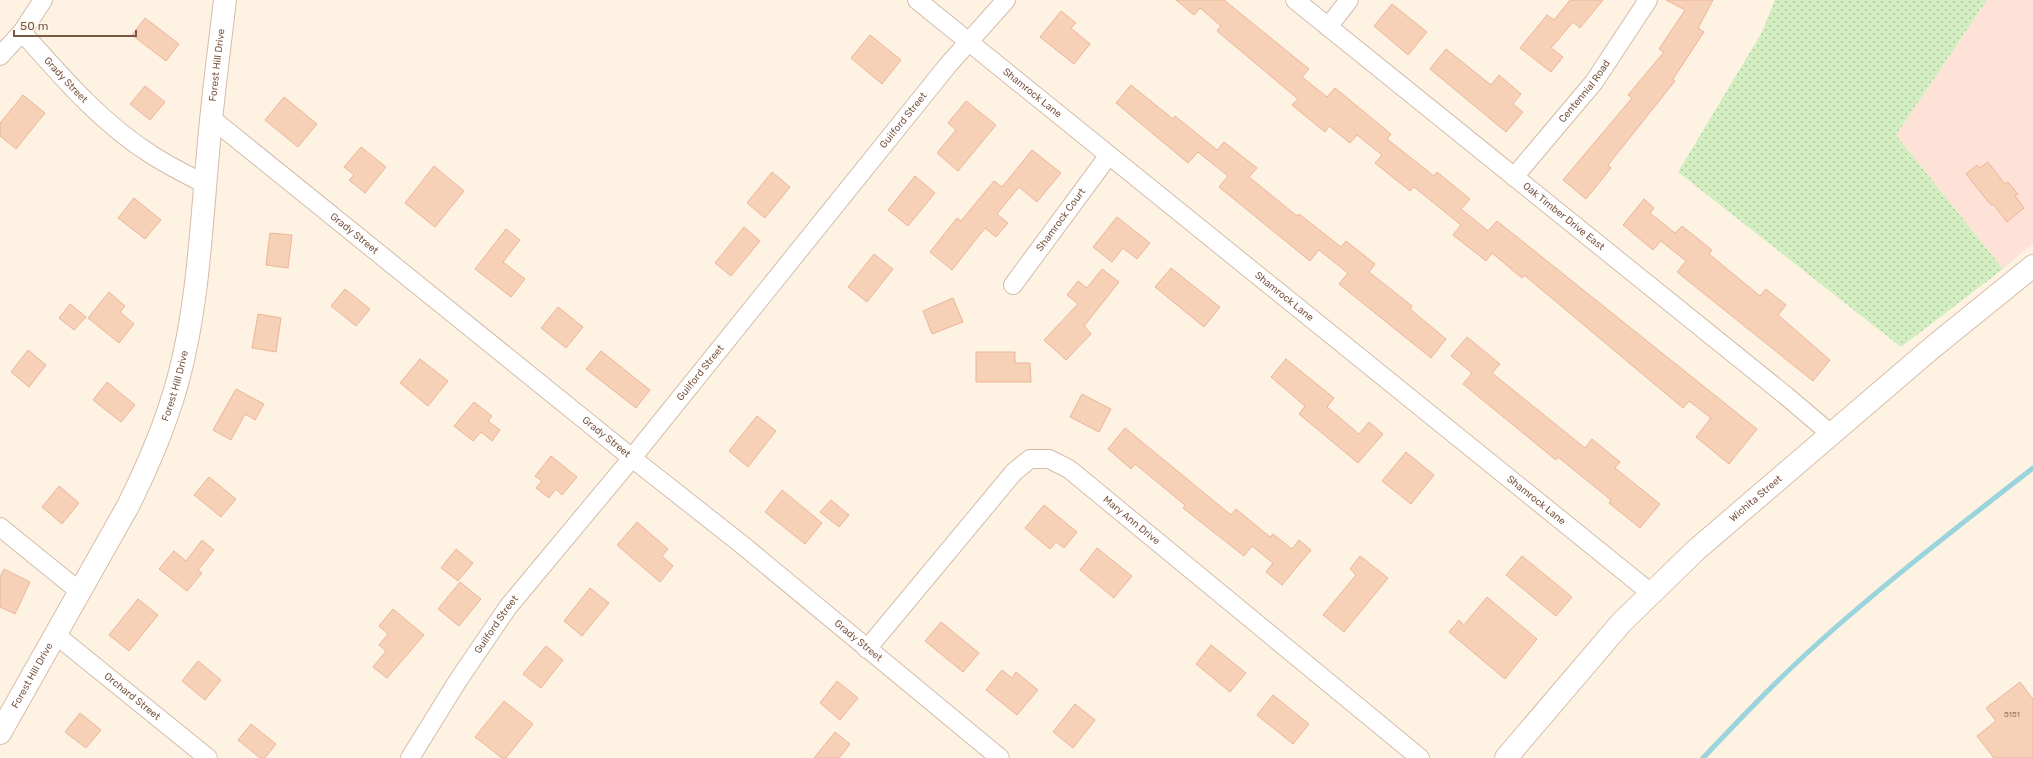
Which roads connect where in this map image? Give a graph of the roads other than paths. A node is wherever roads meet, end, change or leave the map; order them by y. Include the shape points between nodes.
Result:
1 (43, 0) edge
2 (224, 0) edge
3 (917, 0) edge
4 (1006, 0) edge
5 (1295, 0) edge
6 (1349, 0) edge
7 (1648, 0) edge
8 (1328, 27) junction
9 (22, 32) junction
10 (969, 42) junction
11 (0, 56) edge
12 (211, 118) junction
13 (1109, 155) junction
14 (1514, 177) junction
15 (205, 184) junction
16 (2033, 266) edge
17 (1013, 285) dead end
18 (1831, 434) junction
19 (632, 458) junction
20 (0, 527) edge
21 (79, 591) junction
22 (1651, 593) junction
23 (56, 635) junction
24 (867, 649) junction
25 (0, 733) edge
26 (208, 758) edge
27 (410, 758) edge
28 (1000, 758) edge
29 (1420, 758) edge
30 (1506, 758) edge

1 - 9 street
2 - 12 street, Forest Hill Drive
3 - 10 street, Shamrock Lane
4 - 10 street, Guilford Street
5 - 8 street, Oak Timber Drive East
6 - 8 street
7 - 14 street, Centennial Road via 1594,82
8 - 14 street, Oak Timber Drive East
9 - 11 street
9 - 15 street, Grady Street via 78,94 110,122 151,155
10 - 13 street, Shamrock Lane
10 - 19 street, Guilford Street
12 - 15 street, Forest Hill Drive
12 - 19 street, Grady Street
13 - 17 street, Shamrock Court
13 - 22 street, Shamrock Lane
14 - 18 street, Oak Timber Drive East
15 - 21 street, Forest Hill Drive via 194,302 181,368 165,422 128,506
16 - 18 street, Wichita Street
18 - 22 street, Wichita Street via 1696,550
19 - 24 street, Grady Street via 740,543
19 - 27 street, Guilford Street via 508,607
20 - 21 street
21 - 23 street, Forest Hill Drive
22 - 30 street, Wichita Street via 1621,623
23 - 25 street, Forest Hill Drive
23 - 26 street, Orchard Street
24 - 28 street, Grady Street
24 - 29 street, Mary Ann Drive via 1014,472 1030,459 1049,459 1069,469

